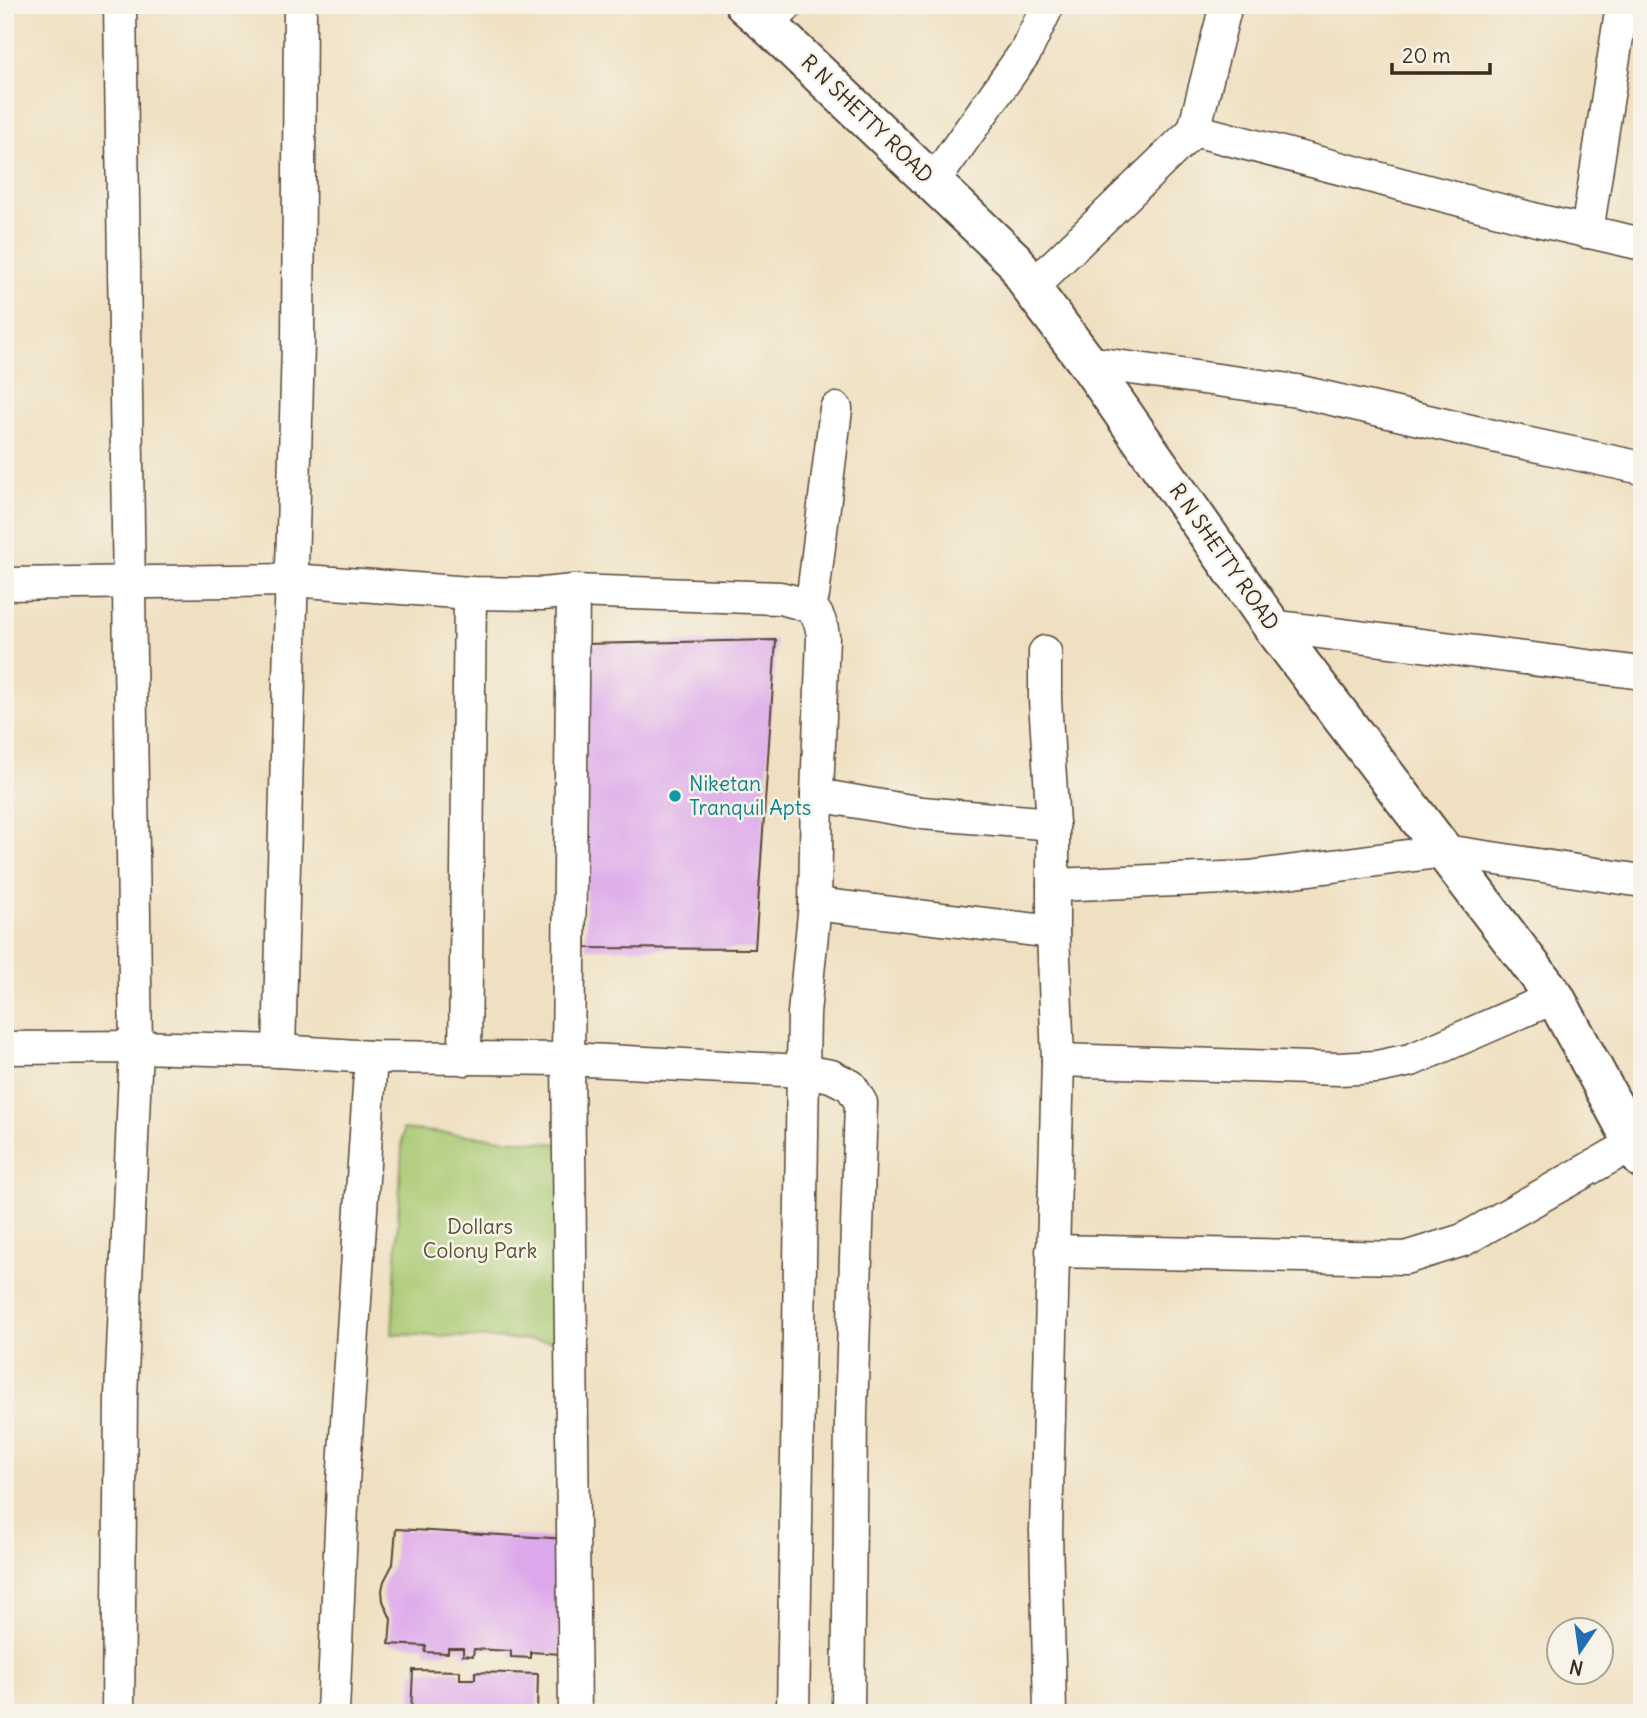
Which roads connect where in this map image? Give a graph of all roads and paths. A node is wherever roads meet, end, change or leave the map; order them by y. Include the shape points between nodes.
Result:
1 (120, 5) edge
2 (300, 5) edge
3 (1048, 5) edge
4 (1226, 5) edge
5 (1622, 5) edge
6 (767, 12) edge
7 (1194, 130) junction
8 (933, 182) junction
9 (1587, 232) junction
10 (1642, 244) edge
11 (1031, 288) junction
12 (1087, 362) junction
13 (836, 409) dead end
14 (1642, 468) edge
15 (292, 580) junction
16 (130, 583) junction
17 (5, 584) edge
18 (573, 591) junction
19 (470, 593) junction
20 (809, 606) junction
21 (1272, 626) junction
22 (1045, 652) dead end
23 (1642, 673) edge
24 (817, 795) junction
25 (1053, 824) junction
26 (1445, 851) junction
27 (1642, 881) edge
28 (1053, 885) junction
29 (815, 904) junction
30 (1053, 932) junction
31 (1555, 997) junction
32 (136, 1047) junction
33 (5, 1048) edge
34 (279, 1051) junction
35 (371, 1057) junction
36 (464, 1059) junction
37 (568, 1059) junction
38 (1058, 1060) junction
39 (803, 1071) junction
40 (1637, 1151) edge
41 (1052, 1251) junction
42 (118, 1713) edge
43 (332, 1713) edge
44 (575, 1713) edge
45 (793, 1713) edge
46 (848, 1713) edge
47 (1050, 1713) edge

1 - 16 street
2 - 15 street
3 - 8 street via 1026,51
4 - 7 street
5 - 9 street
6 - 8 street, R N SHETTY ROAD
7 - 9 street
7 - 11 street
8 - 11 street, R N SHETTY ROAD via 1015,261
9 - 10 street
11 - 12 street, R N SHETTY ROAD
12 - 14 street via 1297,391
12 - 21 street, R N SHETTY ROAD
13 - 20 street
15 - 16 street
15 - 19 street
15 - 34 street
16 - 17 street
16 - 32 street
18 - 19 street
18 - 20 street via 780,598
18 - 37 street
19 - 36 street
20 - 24 street via 821,621 823,636
21 - 23 street
21 - 26 street, R N SHETTY ROAD
22 - 25 street
24 - 25 street via 922,813
24 - 29 street
25 - 28 street
26 - 27 street
26 - 28 street via 1250,877
26 - 31 street, R N SHETTY ROAD
28 - 30 street
29 - 30 street
29 - 39 street
30 - 38 street
31 - 38 street via 1411,1060 1377,1068
31 - 40 street, R N SHETTY ROAD
32 - 33 street
32 - 34 street
32 - 42 street via 121,1397
34 - 35 street
35 - 36 street
35 - 43 street via 342,1483
36 - 37 street
37 - 39 street
37 - 44 street
38 - 41 street
39 - 45 street
39 - 46 street via 831,1076 851,1086 861,1103
40 - 41 street via 1463,1240 1405,1258
41 - 47 street via 1046,1531

